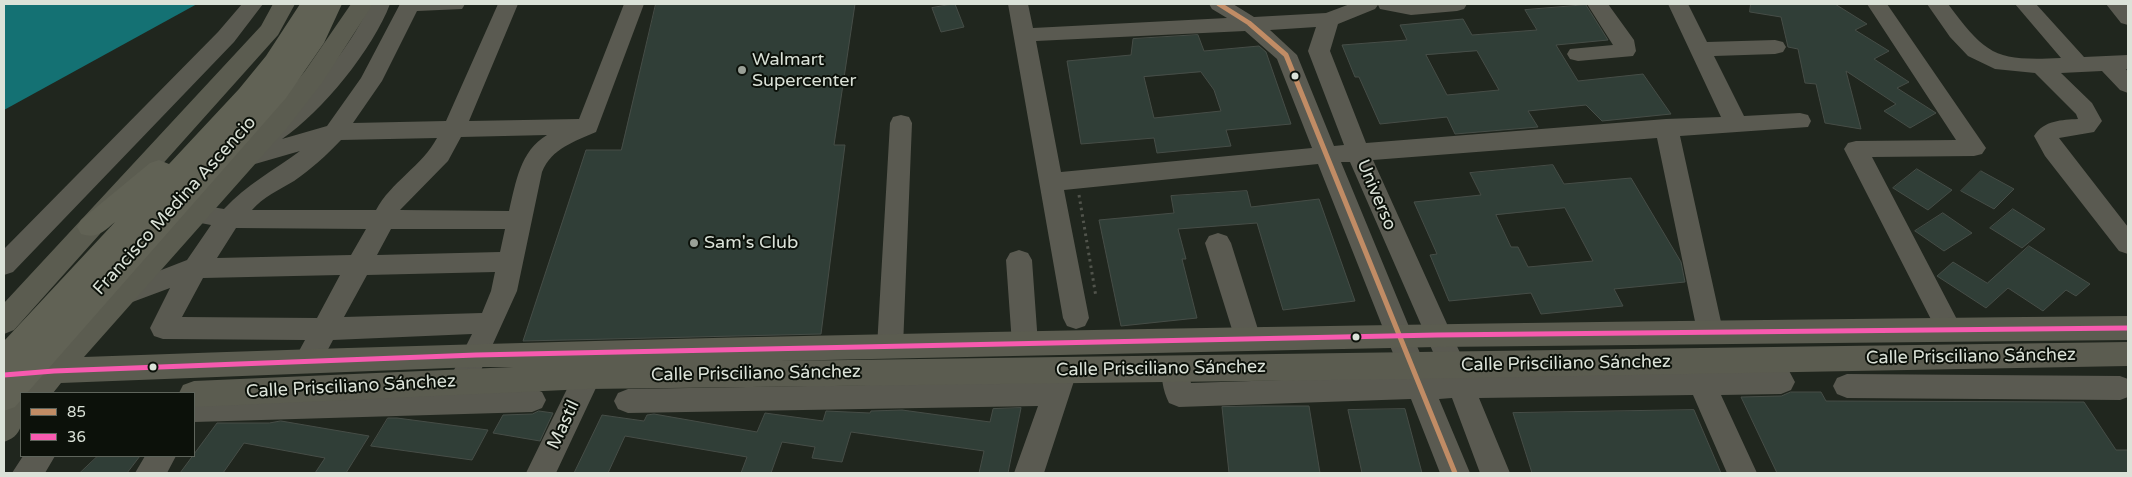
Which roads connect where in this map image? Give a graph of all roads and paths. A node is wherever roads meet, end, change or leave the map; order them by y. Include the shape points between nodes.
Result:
1 (253, 4) edge
2 (284, 4) edge
3 (311, 4) edge
4 (331, 4) edge
5 (362, 4) edge
6 (380, 4) edge
7 (408, 4) edge
8 (455, 4) edge
9 (508, 4) edge
10 (634, 4) edge
11 (1018, 4) edge
12 (1219, 4) edge
13 (1368, 4) edge
14 (1387, 4) edge
15 (1458, 4) edge
16 (1597, 4) edge
17 (1678, 4) edge
18 (1877, 4) edge
19 (1936, 4) edge
20 (2025, 4) edge
21 (2116, 4) edge
22 (2128, 18) edge
23 (1329, 20) junction
24 (1249, 22) junction
25 (270, 30) junction
26 (1024, 35) junction
27 (1775, 48) dead end
28 (1700, 49) junction
29 (1319, 51) junction
30 (1578, 54) dead end
31 (1286, 55) junction
32 (2118, 62) edge
33 (2078, 64) junction
34 (2041, 66) junction
35 (188, 76) junction
36 (2128, 86) edge
37 (277, 92) junction
38 (248, 95) junction
39 (1800, 120) dead end
40 (901, 123) dead end
41 (1736, 124) junction
42 (588, 126) junction
43 (1666, 127) junction
44 (453, 130) junction
45 (335, 132) junction
46 (255, 150) junction
47 (1358, 152) junction
48 (1326, 156) junction
49 (1076, 179) junction
50 (1052, 182) junction
51 (218, 187) junction
52 (194, 213) junction
53 (229, 219) junction
54 (520, 220) junction
55 (382, 221) junction
56 (91, 227) junction
57 (1218, 243) dead end
58 (2128, 244) edge
59 (1018, 260) dead end
60 (510, 262) junction
61 (358, 265) junction
62 (4, 266) edge
63 (195, 268) junction
64 (119, 297) junction
65 (1097, 304) dead end
66 (1076, 318) dead end
67 (4, 322) edge
68 (492, 323) junction
69 (2128, 328) edge
70 (324, 329) junction
71 (1950, 329) junction
72 (1710, 331) junction
73 (1437, 335) junction
74 (1400, 337) junction
75 (1248, 339) junction
76 (1025, 344) junction
77 (890, 347) junction
78 (476, 355) junction
79 (2114, 355) edge
80 (307, 362) junction
81 (593, 364) junction
82 (1457, 376) junction
83 (1693, 376) junction
84 (1418, 377) junction
85 (24, 379) edge
86 (462, 382) junction
87 (1060, 382) junction
88 (1846, 386) dead end
89 (2124, 394) edge
90 (4, 398) edge
91 (532, 400) dead end
92 (628, 401) dead end
93 (4, 403) edge
94 (198, 403) edge
95 (20, 408) edge
96 (4, 428) edge
97 (40, 457) edge
98 (161, 457) edge
99 (27, 473) edge
100 (150, 473) edge
101 (541, 473) edge
102 (1029, 473) edge
103 (1455, 473) edge
104 (1496, 473) edge
105 (1742, 473) edge

1 - 35 street
2 - 25 main road
3 - 38 highway, Francisco Medina Ascencio via 274,62
4 - 37 highway, Francisco Medina Ascencio via 312,43
5 - 46 main road, Francisco Medina Ascencio via 303,93
6 - 46 street via 361,38 321,92 286,127
7 - 8 street
7 - 45 street via 371,81
9 - 44 street
10 - 42 street
11 - 26 street
12 - 24 street, Universo
13 - 23 street
14 - 15 street via 1411,8
16 - 30 street via 1623,40 1625,51
17 - 28 street
18 - 71 street via 1974,148 1856,150
19 - 34 street via 1969,45 1984,57 2007,64
20 - 33 street
21 - 22 street
23 - 24 street
23 - 29 street
24 - 26 street
24 - 31 street, Universo
25 - 35 street via 223,58 209,72
25 - 56 main road
26 - 50 street
27 - 28 street
28 - 41 street
29 - 31 street
29 - 47 street, Universo
31 - 48 street, Universo
32 - 33 street
32 - 36 street
33 - 34 street
34 - 58 street via 2084,109 2091,121 2086,126 2056,129 2046,136 2053,150
35 - 62 street
37 - 51 highway
37 - 85 highway, Francisco Medina Ascencio
38 - 56 highway
38 - 85 highway, Francisco Medina Ascencio
39 - 41 street
40 - 77 street
41 - 43 street
42 - 44 street
42 - 54 street via 548,144 536,155
43 - 47 street
43 - 72 street
44 - 45 street
44 - 55 street via 440,156 392,203
45 - 46 street
45 - 53 street via 286,174 250,196
46 - 51 main road, Francisco Medina Ascencio
47 - 48 street
47 - 73 street, Universo
48 - 49 street
48 - 74 street, Universo
49 - 50 street
49 - 65 path
50 - 66 street
51 - 52 main road, Francisco Medina Ascencio
52 - 53 street
52 - 64 main road, Francisco Medina Ascencio
53 - 55 street
53 - 63 street
54 - 55 street
54 - 60 street
55 - 61 street
56 - 67 main road
57 - 75 street
59 - 76 street
60 - 61 street
60 - 68 street
61 - 63 street
61 - 70 street
63 - 64 street
63 - 70 street via 163,328
64 - 85 main road, Francisco Medina Ascencio
68 - 70 street
68 - 78 street
69 - 71 main road, Calle Prisciliano Sánchez
70 - 80 street
71 - 72 main road, Calle Prisciliano Sánchez
72 - 73 main road, Calle Prisciliano Sánchez
73 - 74 main road, Calle Prisciliano Sánchez
73 - 82 street, Universo
74 - 75 main road, Calle Prisciliano Sánchez
74 - 84 street, Universo
75 - 76 main road, Calle Prisciliano Sánchez
76 - 77 main road, Calle Prisciliano Sánchez
77 - 81 main road, Calle Prisciliano Sánchez
78 - 80 main road, Calle Prisciliano Sánchez
78 - 81 main road, Calle Prisciliano Sánchez
78 - 86 street
79 - 83 main road, Calle Prisciliano Sánchez via 1769,360
79 - 89 street
80 - 85 main road, Calle Prisciliano Sánchez
81 - 86 main road, Calle Prisciliano Sánchez
81 - 87 main road, Calle Prisciliano Sánchez
81 - 101 street, Mastil
82 - 83 main road, Calle Prisciliano Sánchez
82 - 84 main road, Calle Prisciliano Sánchez
82 - 104 street, Universo
83 - 105 street
84 - 87 main road, Calle Prisciliano Sánchez via 1175,369
84 - 103 street, Universo
85 - 90 highway, Francisco Medina Ascencio
85 - 93 main road, Calle Prisciliano Sánchez
86 - 94 main road, Calle Prisciliano Sánchez
87 - 92 street
87 - 102 street
88 - 89 street
91 - 94 street
95 - 96 main road
97 - 99 street
98 - 100 street

